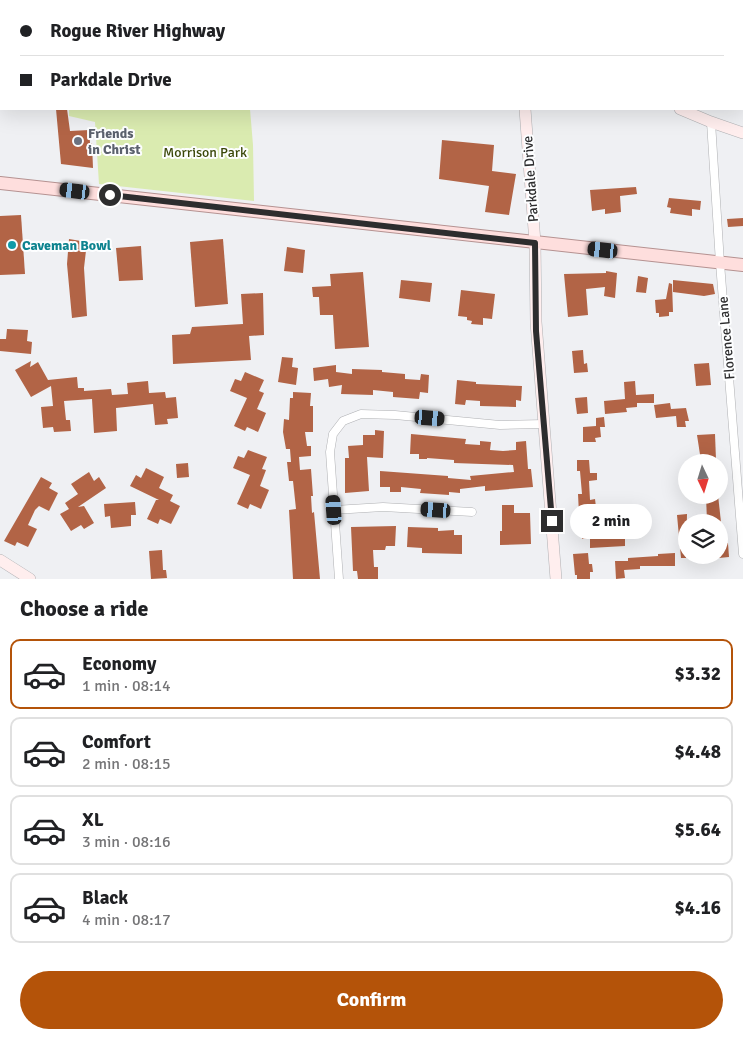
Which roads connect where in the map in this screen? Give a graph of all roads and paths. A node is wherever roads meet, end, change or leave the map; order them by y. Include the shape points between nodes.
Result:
1 (525, 110) edge
2 (682, 110) edge
3 (711, 122) junction
4 (743, 133) edge
5 (0, 183) edge
6 (535, 243) junction
7 (720, 263) junction
8 (743, 265) edge
9 (544, 424) junction
10 (334, 510) junction
11 (472, 512) dead end
12 (743, 554) edge
13 (0, 560) edge
14 (30, 579) edge
15 (339, 579) edge
16 (556, 579) edge

1 - 6 main road, Parkdale Drive
2 - 3 main road
3 - 4 main road
3 - 7 street, Florence Lane
5 - 6 main road
6 - 7 main road
6 - 9 main road, Parkdale Drive via 536,322
7 - 8 main road
7 - 12 street, Florence Lane
9 - 10 street via 500,425 361,414 343,421 333,434 330,452
9 - 16 main road, Parkdale Drive
10 - 11 street via 382,507
10 - 15 street
13 - 14 main road

